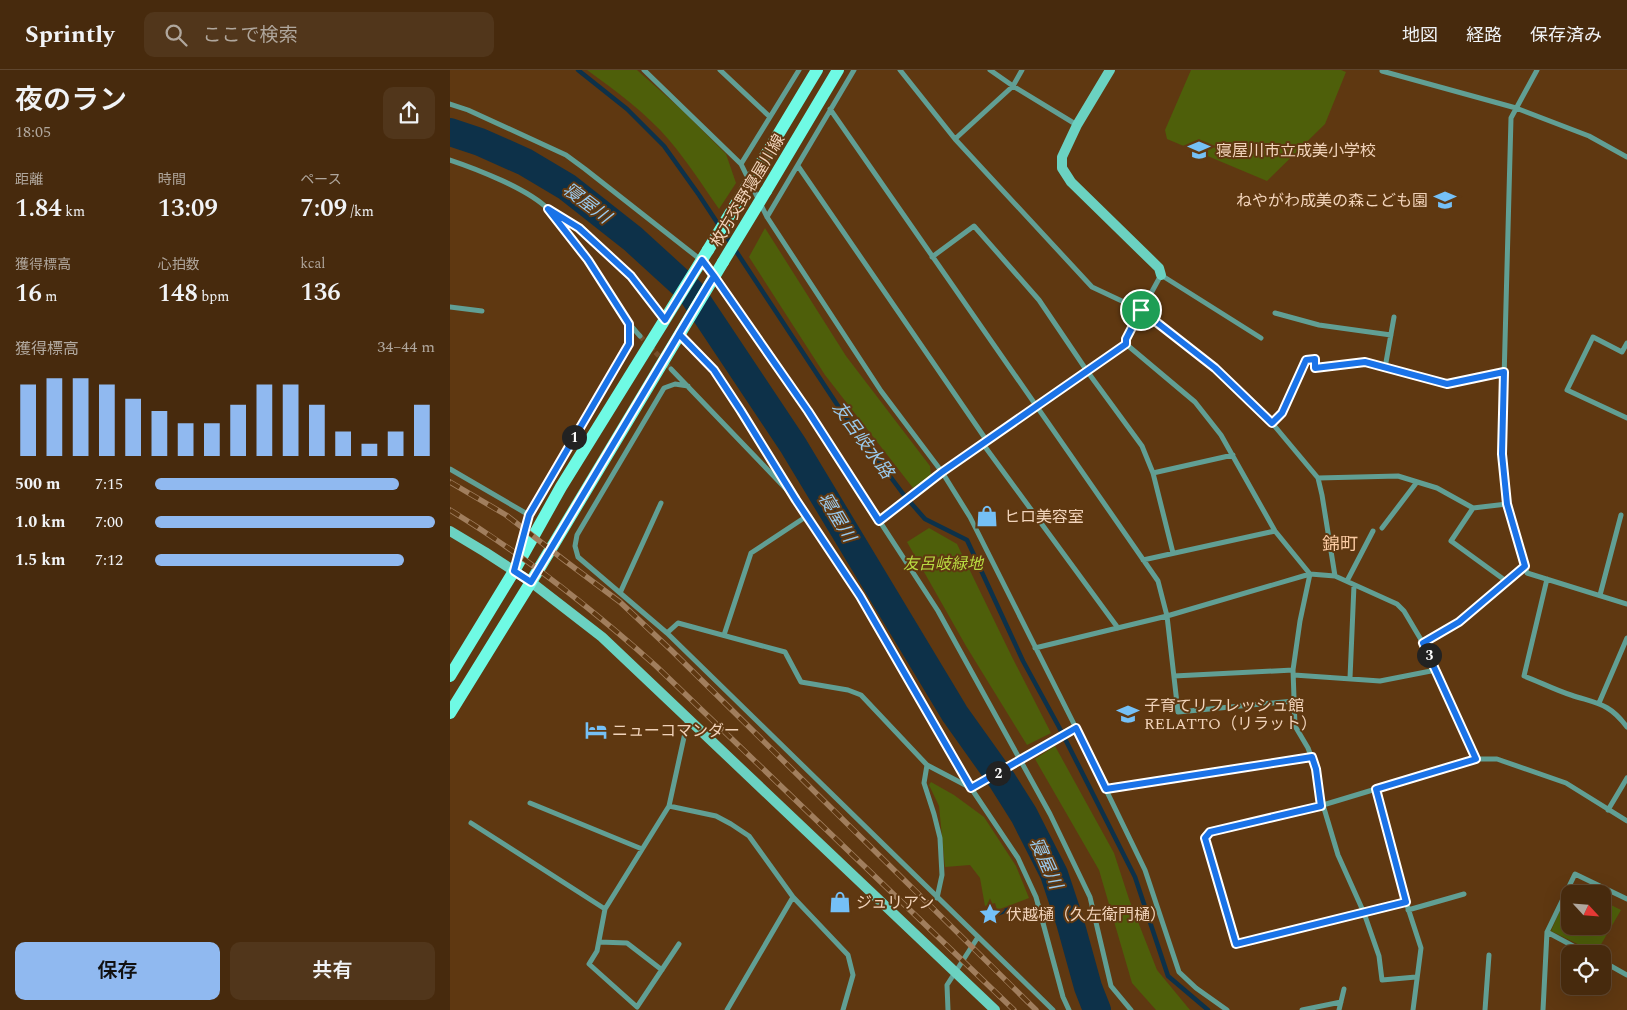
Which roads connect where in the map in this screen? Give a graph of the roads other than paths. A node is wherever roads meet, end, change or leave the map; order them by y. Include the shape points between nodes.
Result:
1 (644, 70) edge
2 (720, 70) edge
3 (798, 70) edge
4 (817, 70) edge
5 (838, 70) edge
6 (854, 70) edge
7 (900, 70) edge
8 (990, 70) edge
9 (1022, 70) edge
10 (1110, 70) edge
11 (1537, 70) edge
12 (1382, 71) edge
13 (1013, 86) junction
14 (450, 104) edge
15 (1516, 108) junction
16 (830, 109) junction
17 (770, 117) junction
18 (1078, 125) junction
19 (955, 139) junction
20 (1627, 157) edge
21 (450, 160) edge
22 (742, 164) junction
23 (798, 166) junction
24 (548, 209) junction
25 (767, 217) junction
26 (932, 257) junction
27 (702, 259) junction
28 (1161, 275) junction
29 (711, 280) junction
30 (450, 307) edge
31 (1141, 310) junction
32 (482, 311) dead end
33 (1275, 313) dead end
34 (667, 317) junction
35 (1394, 317) dead end
36 (629, 324) junction
37 (680, 331) junction
38 (1391, 335) junction
39 (640, 336) tunnel mouth
40 (1261, 338) dead end
41 (1627, 343) edge
42 (1126, 344) junction
43 (1625, 353) edge
44 (1385, 368) junction
45 (671, 369) tunnel mouth
46 (1087, 371) junction
47 (1504, 372) junction
48 (688, 386) junction
49 (1036, 406) junction
50 (1627, 418) edge
51 (1272, 423) junction
52 (985, 442) junction
53 (1233, 455) junction
54 (450, 469) edge
55 (942, 472) junction
56 (1153, 473) junction
57 (1318, 478) junction
58 (1417, 482) junction
59 (796, 500) junction
60 (661, 503) dead end
61 (1507, 504) junction
62 (1473, 508) junction
63 (529, 515) junction
64 (807, 516) junction
65 (1620, 516) dead end
66 (879, 521) junction
67 (1382, 528) dead end
68 (450, 531) edge
69 (1274, 531) junction
70 (1373, 531) dead end
71 (1173, 552) junction
72 (1143, 560) junction
73 (1525, 566) junction
74 (514, 571) junction
75 (1310, 574) junction
76 (1335, 576) junction
77 (1547, 579) junction
78 (1347, 580) junction
79 (1506, 581) junction
80 (531, 582) junction
81 (1354, 585) junction
82 (620, 593) junction
83 (1600, 595) junction
84 (1627, 604) edge
85 (1167, 616) junction
86 (1118, 628) junction
87 (667, 633) junction
88 (724, 635) junction
89 (1627, 638) edge
90 (1423, 643) junction
91 (1035, 648) junction
92 (1436, 670) junction
93 (1294, 672) junction
94 (450, 676) edge
95 (1174, 676) junction
96 (1350, 678) junction
97 (1294, 701) junction
98 (1599, 702) junction
99 (450, 713) edge
100 (688, 718) junction
101 (1627, 726) edge
102 (1076, 728) junction
103 (1312, 757) junction
104 (1476, 759) junction
105 (1018, 761) junction
106 (927, 765) junction
107 (1627, 778) edge
108 (971, 788) junction
109 (1106, 789) junction
110 (1376, 789) junction
111 (530, 803) dead end
112 (669, 806) junction
113 (1322, 806) junction
114 (1608, 810) junction
115 (1627, 821) edge
116 (471, 823) dead end
117 (642, 849) junction
118 (1464, 894) dead end
119 (793, 898) junction
120 (938, 898) junction
121 (1627, 899) edge
122 (1406, 902) junction
123 (605, 909) junction
124 (1408, 910) junction
125 (1364, 913) junction
126 (1547, 932) junction
127 (978, 937) junction
128 (599, 942) junction
129 (679, 944) dead end
130 (1571, 945) edge
131 (1489, 955) dead end
132 (1611, 966) edge
133 (662, 970) junction
134 (955, 973) junction
135 (1627, 975) edge
136 (1416, 977) junction
137 (1344, 989) dead end
138 (1341, 1002) junction
139 (727, 1010) edge
140 (843, 1010) edge
141 (948, 1010) edge
142 (995, 1010) edge
143 (1053, 1010) edge
144 (1069, 1010) edge
145 (1131, 1010) edge
146 (1227, 1010) edge
147 (1302, 1010) edge
148 (1339, 1010) edge
149 (1413, 1010) edge
150 (1485, 1010) edge
151 (1542, 1010) edge

1 - 22 street
2 - 17 street
3 - 17 street
4 - 27 main road, 枚方交野寝屋川線, bridge
5 - 29 main road, 枚方交野寝屋川線, bridge
6 - 16 street
7 - 19 street
8 - 13 street
9 - 13 street
10 - 18 street
11 - 15 street
12 - 15 street
13 - 18 street
13 - 19 street
14 - 27 street via 566,156
15 - 20 street via 1589,136
15 - 47 street via 1511,118
16 - 23 street
16 - 26 street
17 - 22 street
18 - 28 street via 1062,157 1062,168 1071,182 1159,268
19 - 31 street via 1092,287
21 - 24 street via 528,194
22 - 25 street
23 - 25 street
23 - 52 street
24 - 34 street via 579,228 631,276
24 - 36 street via 588,260
25 - 55 street via 881,391
26 - 46 street via 974,226 1039,300
26 - 49 street
27 - 29 street
27 - 34 main road, 枚方交野寝屋川線
28 - 31 street
28 - 40 street
29 - 37 main road, 枚方交野寝屋川線
29 - 66 street via 808,411
30 - 32 street
31 - 42 street
31 - 51 street via 1215,368
33 - 38 street via 1319,325
34 - 74 main road, 枚方交野寝屋川線 via 561,487
35 - 38 street
36 - 39 street
36 - 63 street via 629,344
37 - 59 street via 714,370
37 - 80 main road, 枚方交野寝屋川線
38 - 44 street
41 - 43 street
42 - 46 street
42 - 53 street via 1195,402
43 - 50 street via 1592,337 1567,390
44 - 47 street via 1447,384
44 - 51 street via 1365,362 1315,368 1315,359 1306,360 1282,413
45 - 48 street
46 - 49 street
46 - 56 street via 1142,446
47 - 61 street via 1502,454
48 - 59 street
48 - 82 street via 675,384 664,388 577,535 578,557
49 - 52 street
49 - 72 street
51 - 57 street
52 - 55 street
52 - 86 street
53 - 56 street
53 - 69 street
54 - 63 street
55 - 66 street
55 - 91 street via 970,517
56 - 71 street
57 - 58 street via 1398,476
57 - 76 street
58 - 62 street via 1437,488
58 - 67 street
59 - 64 street
60 - 82 street
61 - 62 street
61 - 73 street
62 - 79 street via 1451,541
63 - 74 street
64 - 88 street via 751,553
64 - 108 street via 860,596
65 - 83 street
66 - 105 street via 938,612
68 - 74 street
69 - 71 street
69 - 75 street
70 - 78 street
71 - 72 street
72 - 85 street via 1158,581
73 - 77 street via 1527,573
73 - 79 street
74 - 80 street
74 - 94 main road, 枚方交野寝屋川線
75 - 76 street
75 - 85 street
75 - 93 street
76 - 78 street
77 - 83 street
77 - 98 street via 1524,676 1570,695
78 - 81 street
79 - 90 street via 1459,622
80 - 99 main road, 枚方交野寝屋川線
80 - 100 street via 602,637
81 - 90 street via 1397,604
81 - 96 street
82 - 87 street
83 - 84 street
85 - 86 street
85 - 95 street
86 - 91 street
87 - 88 street via 678,623
87 - 120 street
88 - 106 street via 785,652 801,682 860,695
89 - 98 street
90 - 92 street
91 - 102 street
92 - 96 street via 1380,681
92 - 104 street
93 - 95 street
93 - 96 street
93 - 97 street
95 - 97 street via 1178,712
97 - 103 street via 1295,726
98 - 101 street via 1616,713
100 - 112 street
100 - 134 street
102 - 105 street
102 - 109 street
103 - 109 street
103 - 113 street
104 - 110 street
104 - 114 street via 1497,758 1566,783
105 - 108 street
105 - 145 street via 1050,814 1090,897 1111,986
106 - 108 street
106 - 120 street via 924,783 940,838 942,875
107 - 114 street
108 - 144 street via 1018,858 1036,897
109 - 146 street via 1145,870 1179,972
110 - 113 street
110 - 122 street
111 - 117 street
112 - 117 street
112 - 119 street via 716,816 749,836
113 - 125 street via 1338,855
113 - 125 street via 1210,832 1205,838 1236,944
114 - 115 street
116 - 123 street
117 - 123 street
118 - 124 street
119 - 139 street
119 - 140 street via 848,955 853,975
120 - 127 street
121 - 126 street via 1575,874
122 - 124 street
122 - 125 street
123 - 128 street
124 - 136 street via 1421,948
125 - 136 street via 1379,956 1382,980
126 - 130 street
126 - 151 street
127 - 134 street
127 - 143 street
128 - 133 street via 627,943
128 - 133 street via 589,964 637,1007
129 - 133 street
131 - 150 street
132 - 135 street
134 - 141 street via 947,985
134 - 142 street
136 - 149 street
137 - 138 street
138 - 147 street
138 - 148 street

